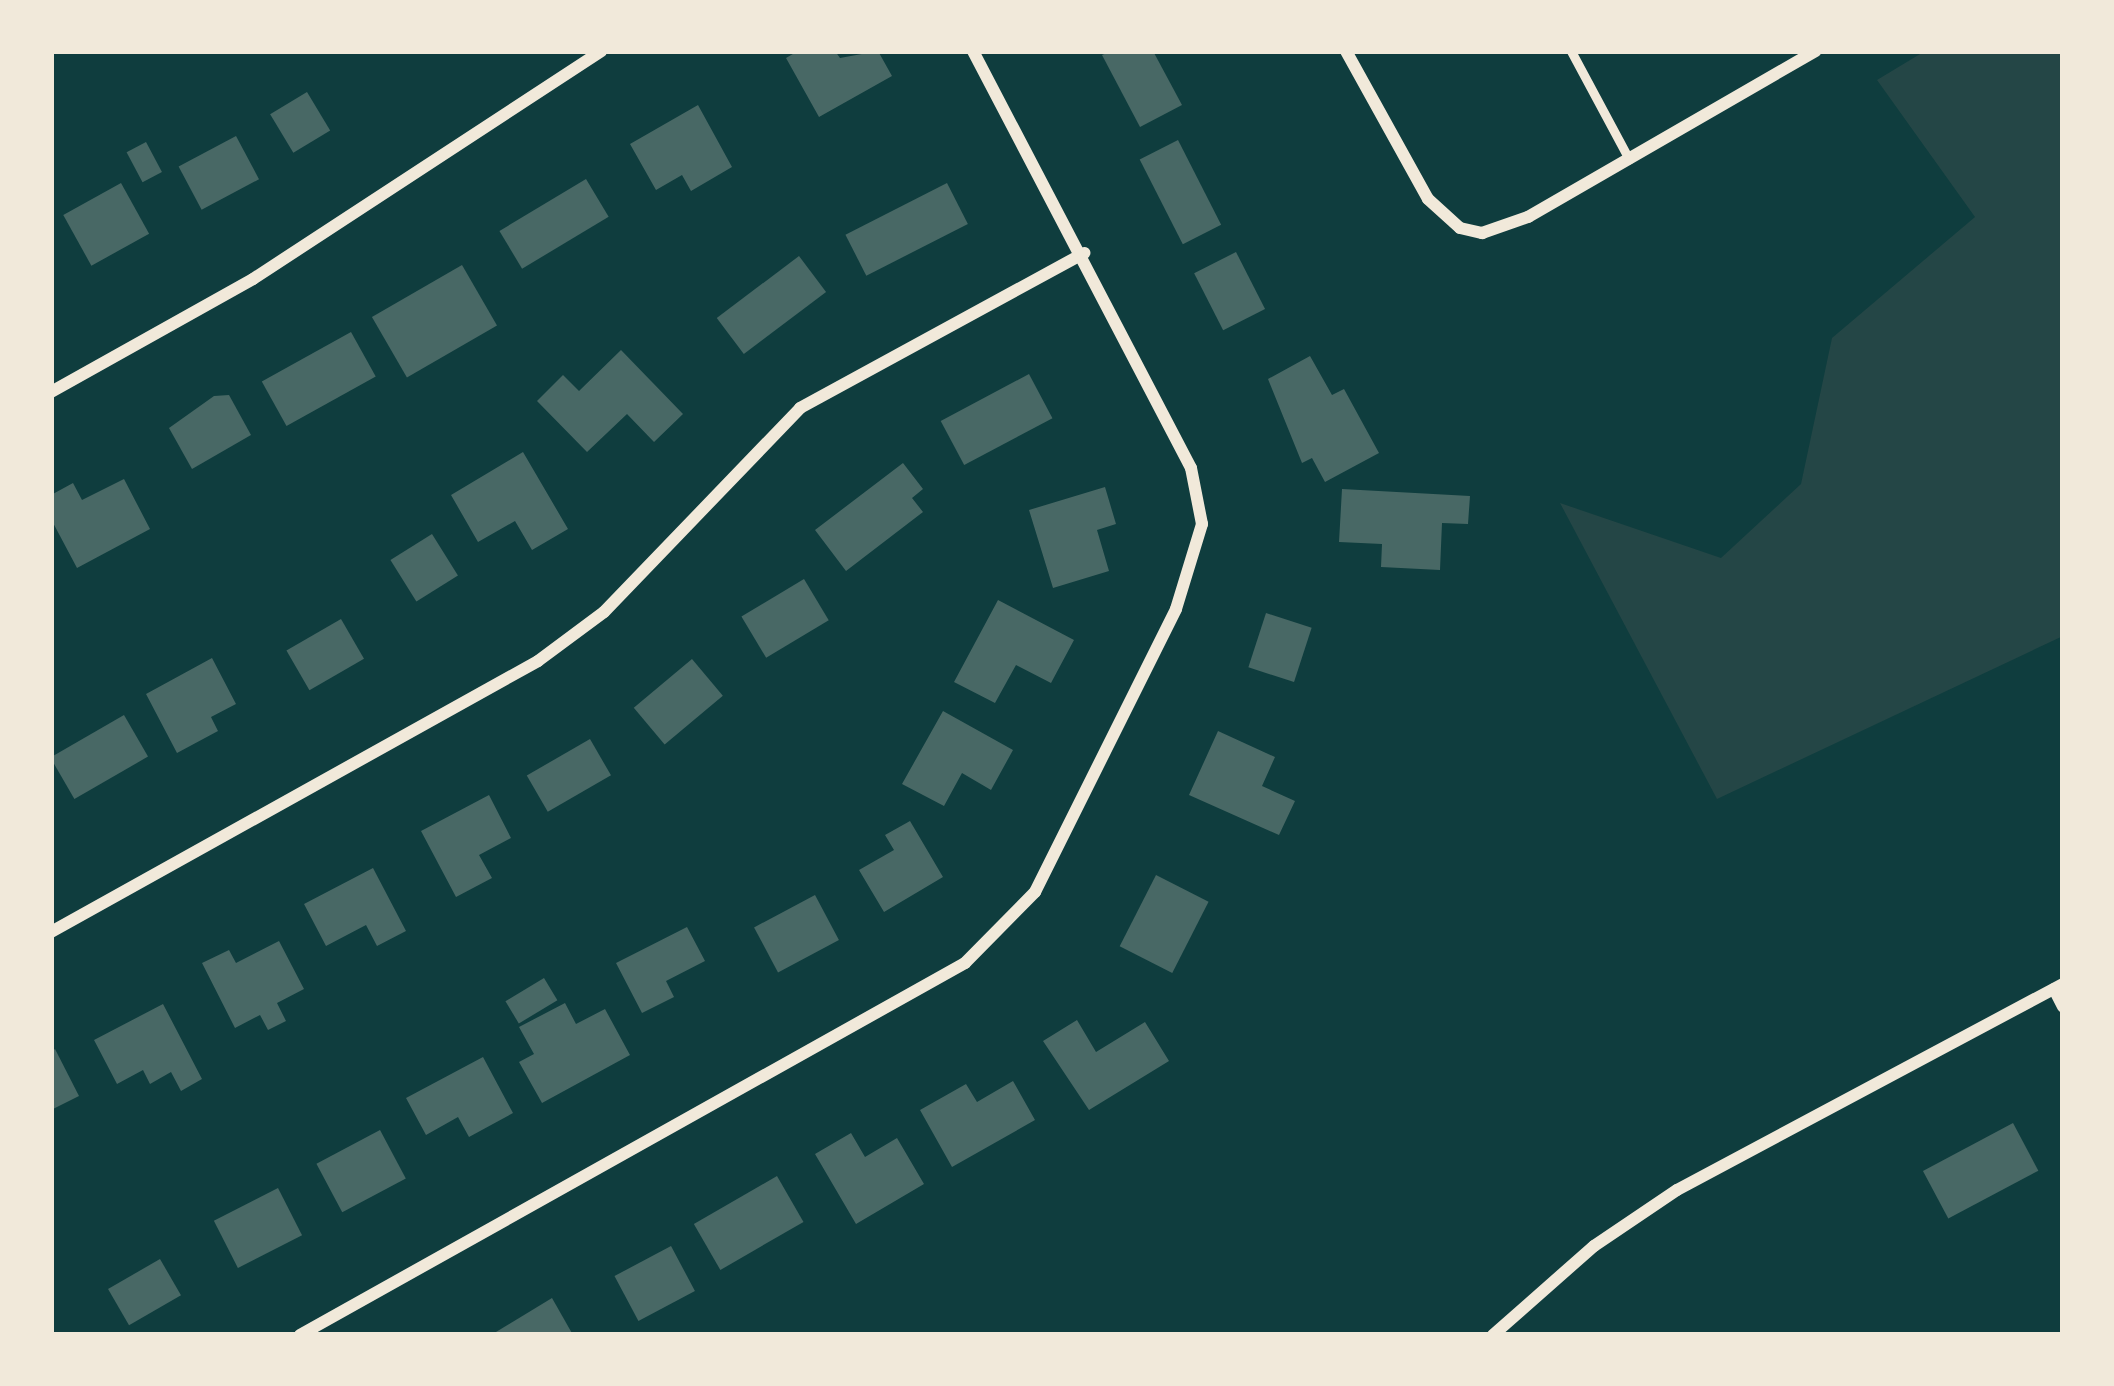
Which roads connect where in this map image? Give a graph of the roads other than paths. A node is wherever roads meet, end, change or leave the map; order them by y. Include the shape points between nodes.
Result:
1 (601, 51) edge
2 (973, 51) edge
3 (1346, 51) edge
4 (1571, 51) edge
5 (1816, 51) edge
6 (1629, 159) junction
7 (1084, 253) junction
8 (51, 392) edge
9 (51, 932) edge
10 (2058, 986) edge
11 (2063, 1006) edge
12 (300, 1335) edge
13 (1493, 1335) edge

1 - 8 street via 253,279
2 - 7 street
3 - 6 street via 1428,199 1460,227 1483,233 1508,225
4 - 6 lane
5 - 6 street
7 - 9 street via 800,408 604,612 538,661
7 - 12 street via 1199,496 1202,539 1176,609 1036,892 980,951
10 - 11 street
10 - 13 street via 1677,1190 1594,1246

